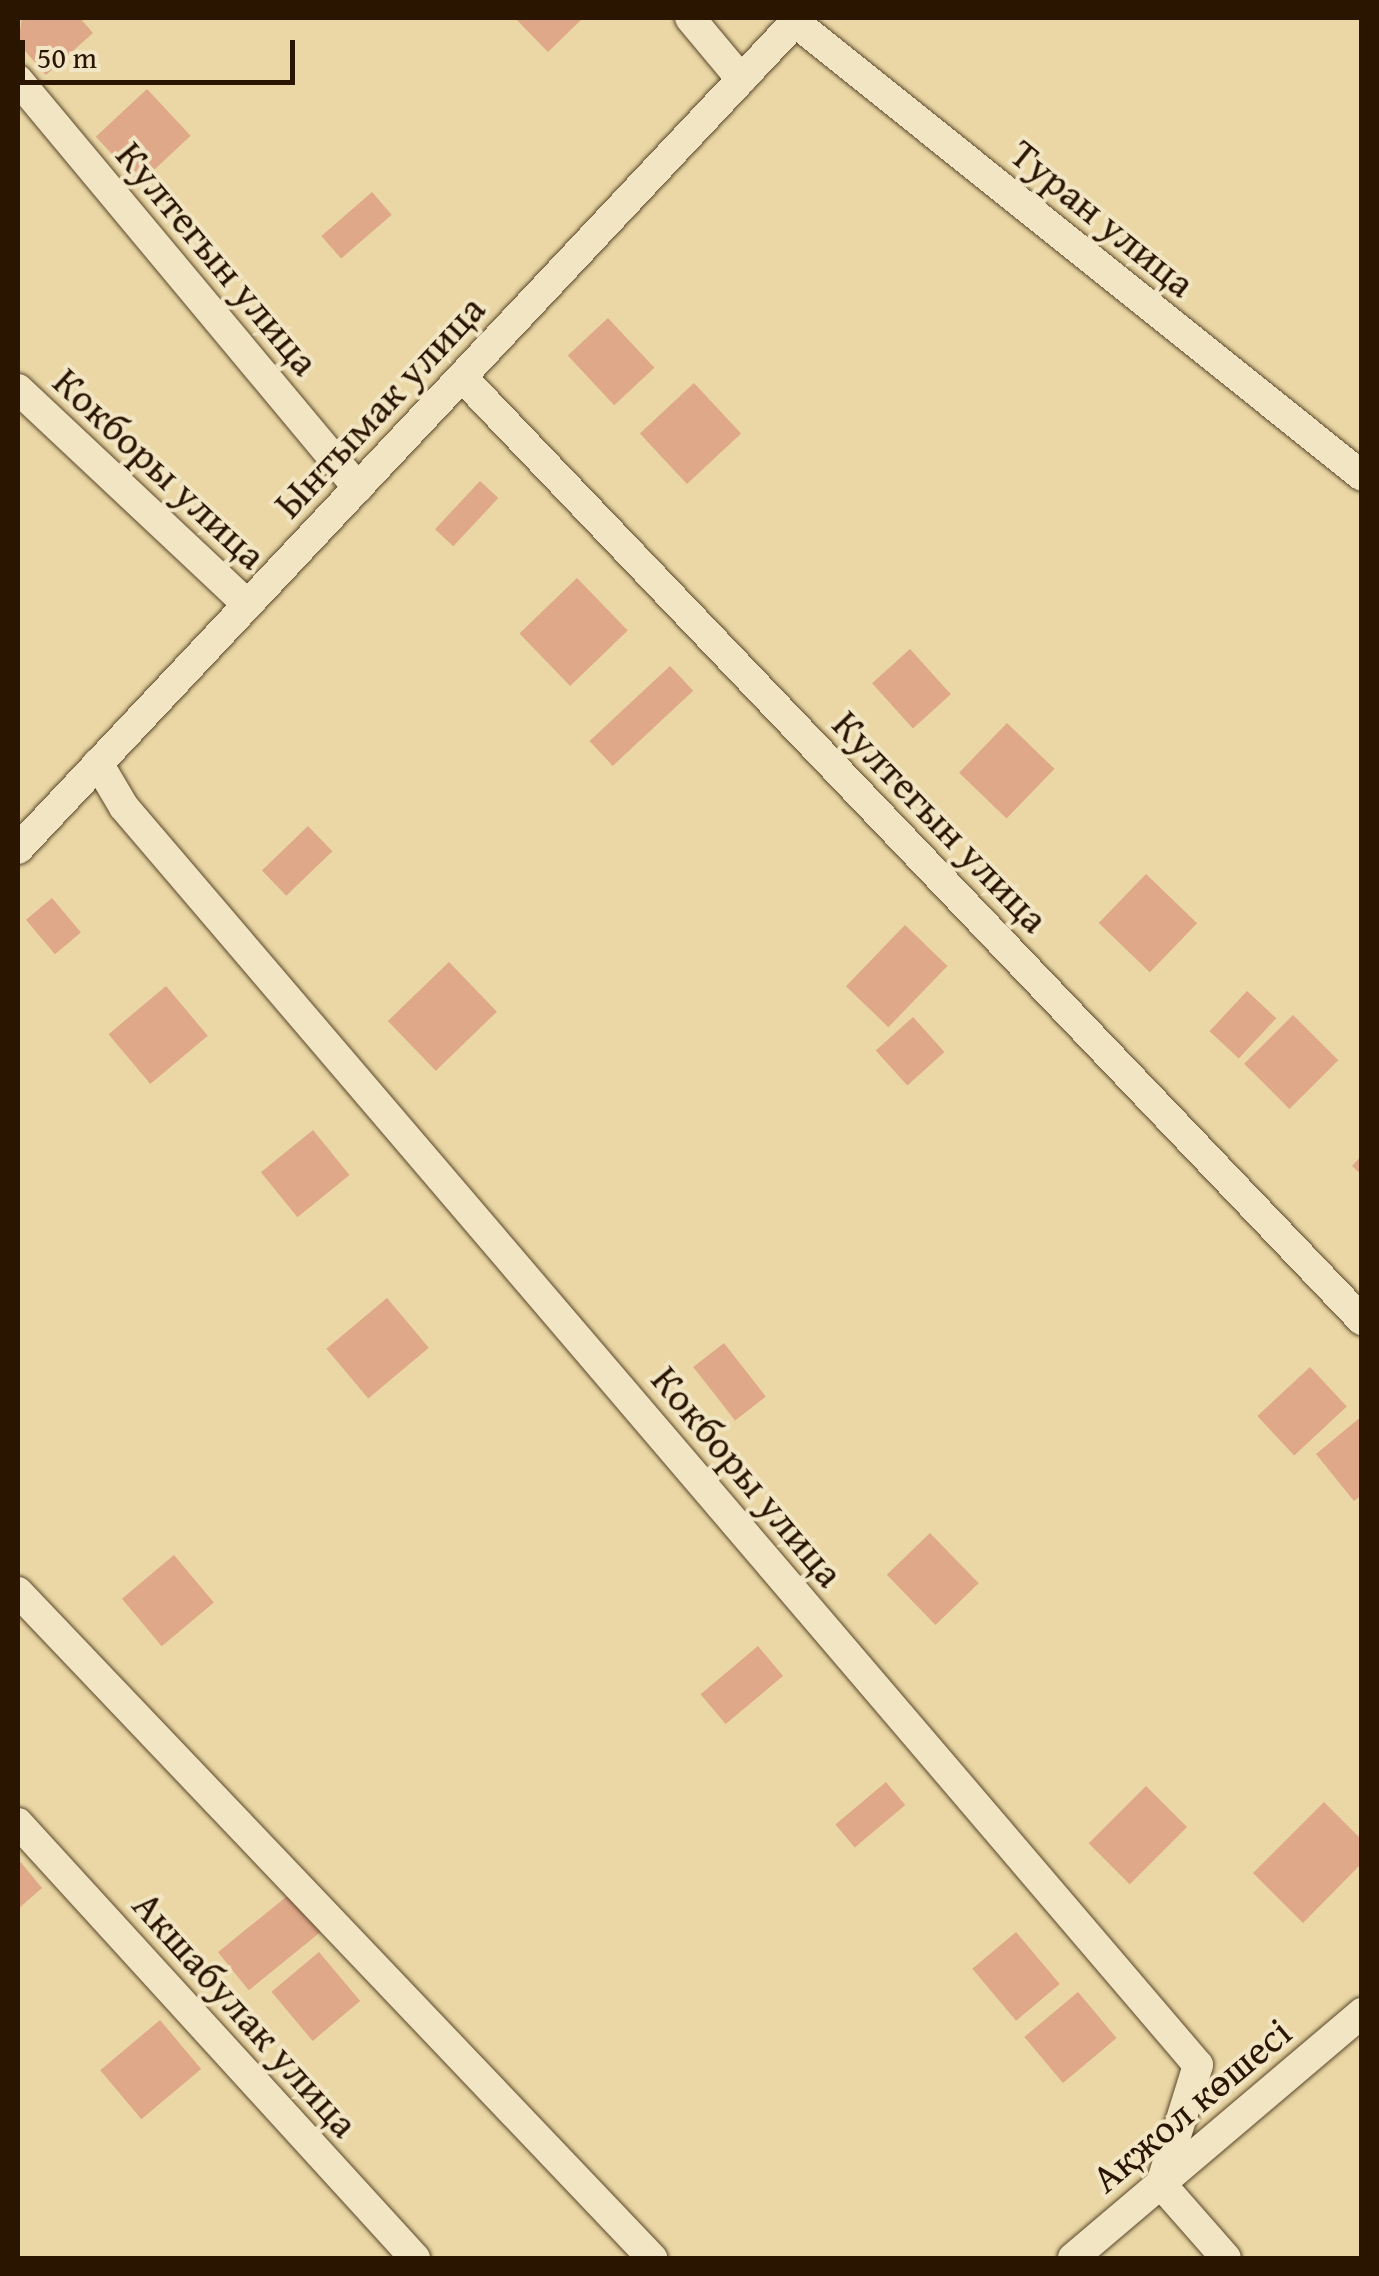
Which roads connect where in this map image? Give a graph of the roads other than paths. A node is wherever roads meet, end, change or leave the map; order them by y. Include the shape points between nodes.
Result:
1 (690, 18) edge
2 (797, 20) edge
3 (742, 79) junction
4 (18, 80) edge
5 (462, 377) junction
6 (18, 389) edge
7 (1362, 476) edge
8 (358, 488) junction
9 (248, 604) junction
10 (98, 763) junction
11 (18, 849) edge
12 (1362, 1320) edge
13 (18, 1592) edge
14 (18, 1822) edge
15 (1362, 2013) edge
16 (1160, 2184) junction
17 (415, 2258) edge
18 (652, 2258) edge
19 (1072, 2258) edge
20 (1226, 2258) edge

1 - 3 street
2 - 3 street, Ынтымак улица
2 - 7 street, Туран улица
3 - 5 street, Ынтымак улица
4 - 8 street, Култегын улица
5 - 8 street, Ынтымак улица
5 - 12 street, Култегын улица
6 - 9 street, Кокборы улица
8 - 9 street, Ынтымак улица
9 - 10 street, Ынтымак улица
10 - 11 street, Ынтымак улица
10 - 16 street, Кокборы улица via 124,807 1198,2064
13 - 18 street
14 - 17 street, Акшабулак улица
15 - 16 street, Ақжол көшесі
16 - 19 street, Ақжол көшесі
16 - 20 street

